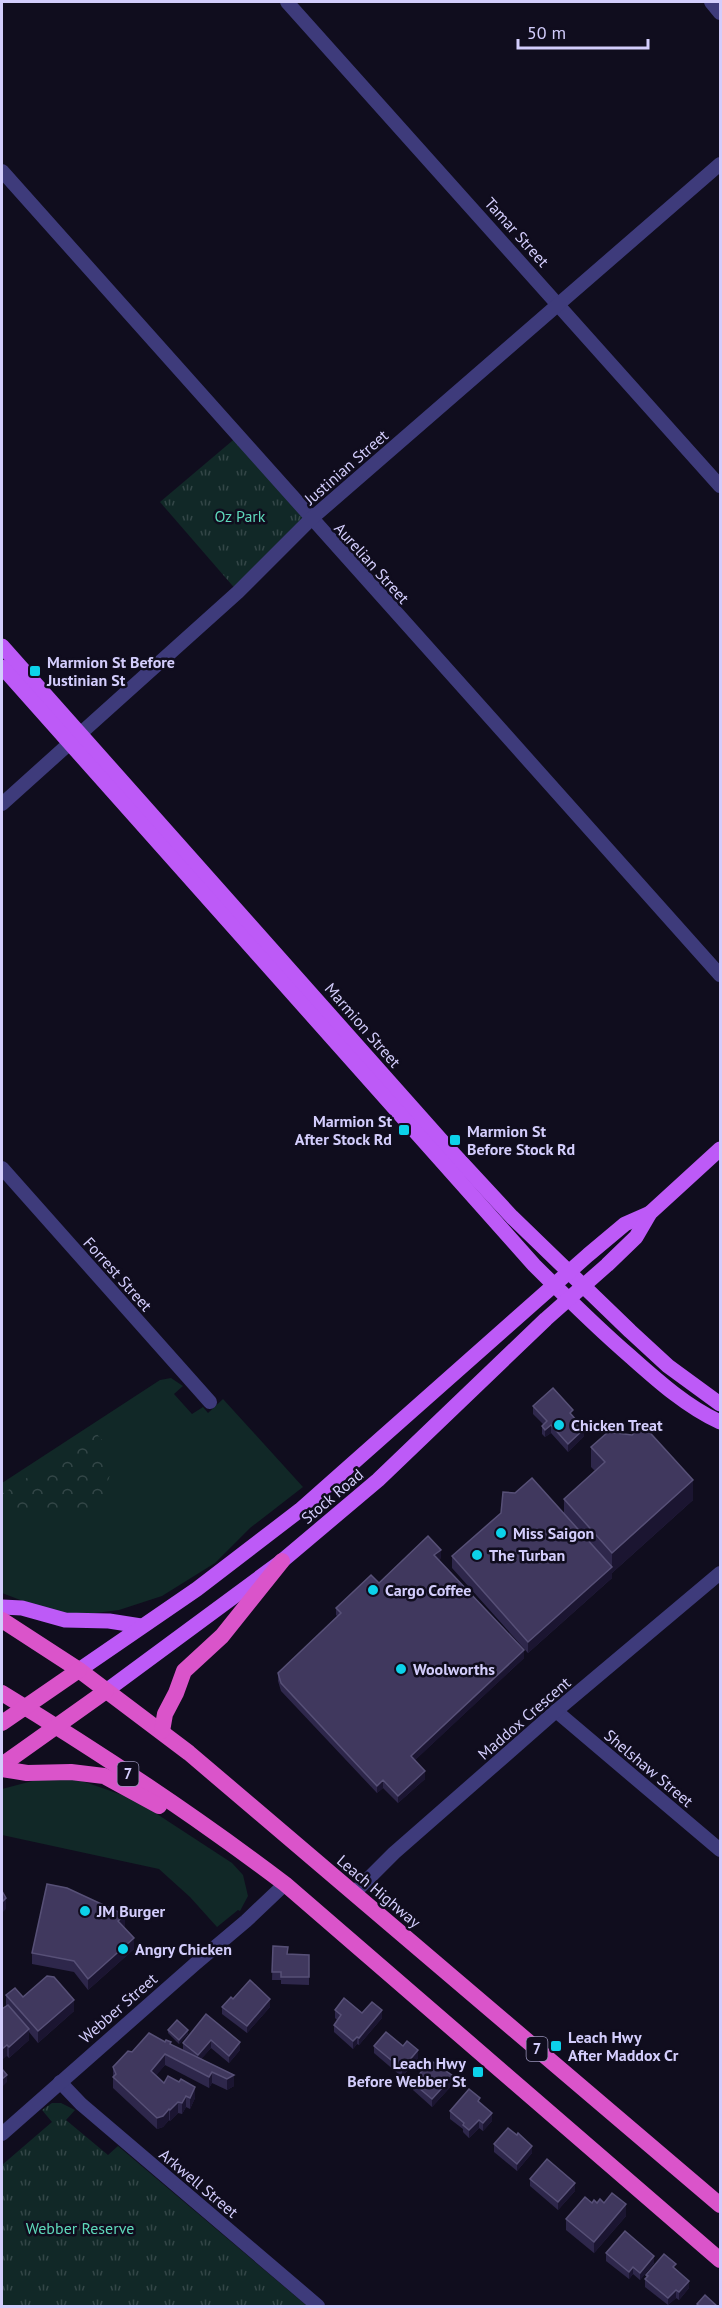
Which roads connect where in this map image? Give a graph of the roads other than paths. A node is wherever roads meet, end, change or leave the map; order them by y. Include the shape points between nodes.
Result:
1 (287, 2) edge
2 (711, 2) edge
3 (720, 13) edge
4 (720, 164) edge
5 (2, 171) edge
6 (559, 305) junction
7 (720, 486) edge
8 (311, 519) junction
9 (2, 646) edge
10 (2, 667) edge
11 (75, 739) junction
12 (2, 804) edge
13 (720, 975) edge
14 (720, 1149) edge
15 (2, 1168) edge
16 (650, 1213) junction
17 (569, 1272) junction
18 (554, 1286) junction
19 (584, 1286) junction
20 (568, 1299) junction
21 (210, 1402) dead end
22 (720, 1404) edge
23 (720, 1422) edge
24 (282, 1561) junction
25 (720, 1573) edge
26 (2, 1607) edge
27 (2, 1620) edge
28 (141, 1626) junction
29 (79, 1670) junction
30 (106, 1690) junction
31 (2, 1693) edge
32 (24, 1707) junction
33 (556, 1712) junction
34 (2, 1723) edge
35 (56, 1726) junction
36 (162, 1731) junction
37 (2, 1767) edge
38 (199, 1822) junction
39 (720, 1850) edge
40 (285, 1884) junction
41 (354, 1893) junction
42 (60, 2082) junction
43 (2, 2134) edge
44 (720, 2205) edge
45 (720, 2260) edge
46 (318, 2307) edge

1 - 6 street, Tamar Street
2 - 3 street
4 - 6 street, Justinian Street
5 - 8 street, Aurelian Street
6 - 7 street, Tamar Street
6 - 8 street, Justinian Street
8 - 11 street, Justinian Street via 238,592
8 - 13 street, Aurelian Street
9 - 11 main road, Marmion Street
10 - 11 main road, Marmion Street
11 - 12 street, Justinian Street
11 - 17 main road, Marmion Street via 512,1217
11 - 18 main road, Marmion Street
14 - 16 main road, Stock Road
15 - 21 street, Forrest Street
16 - 17 main road, Stock Road via 626,1224
16 - 19 main road, Stock Road via 636,1237
17 - 18 main road, Stock Road
17 - 19 main road, Marmion Street
18 - 20 main road, Marmion Street
18 - 28 main road, Stock Road via 300,1510 197,1589
19 - 20 main road, Stock Road
19 - 22 main road, Marmion Street via 668,1366
20 - 23 main road, Marmion Street via 657,1380
20 - 24 main road, Stock Road via 378,1480
24 - 30 main road, Stock Road
24 - 36 highway via 222,1636 184,1671 165,1714
25 - 33 street, Maddox Crescent
26 - 28 main road via 22,1608 65,1620
27 - 29 highway, Leach Highway / 7
28 - 29 main road, Stock Road
29 - 30 highway, Leach Highway / 7
29 - 32 highway, Stock Road
30 - 35 highway, Stock Road
30 - 36 highway, Leach Highway / 7
31 - 32 highway, 7
32 - 34 highway, Stock Road
32 - 35 highway, 7
33 - 39 street, Shelshaw Street
33 - 41 street, Maddox Crescent via 394,1853
35 - 37 highway, Stock Road
35 - 38 highway, 7
36 - 41 highway, Leach Highway / 7
37 - 38 highway via 27,1773 104,1776 159,1806
38 - 40 highway, 7
40 - 42 street, Webber Street
40 - 45 highway, 7
41 - 44 highway, Leach Highway / 7
42 - 43 street, Webber Street
42 - 46 street, Arkwell Street

